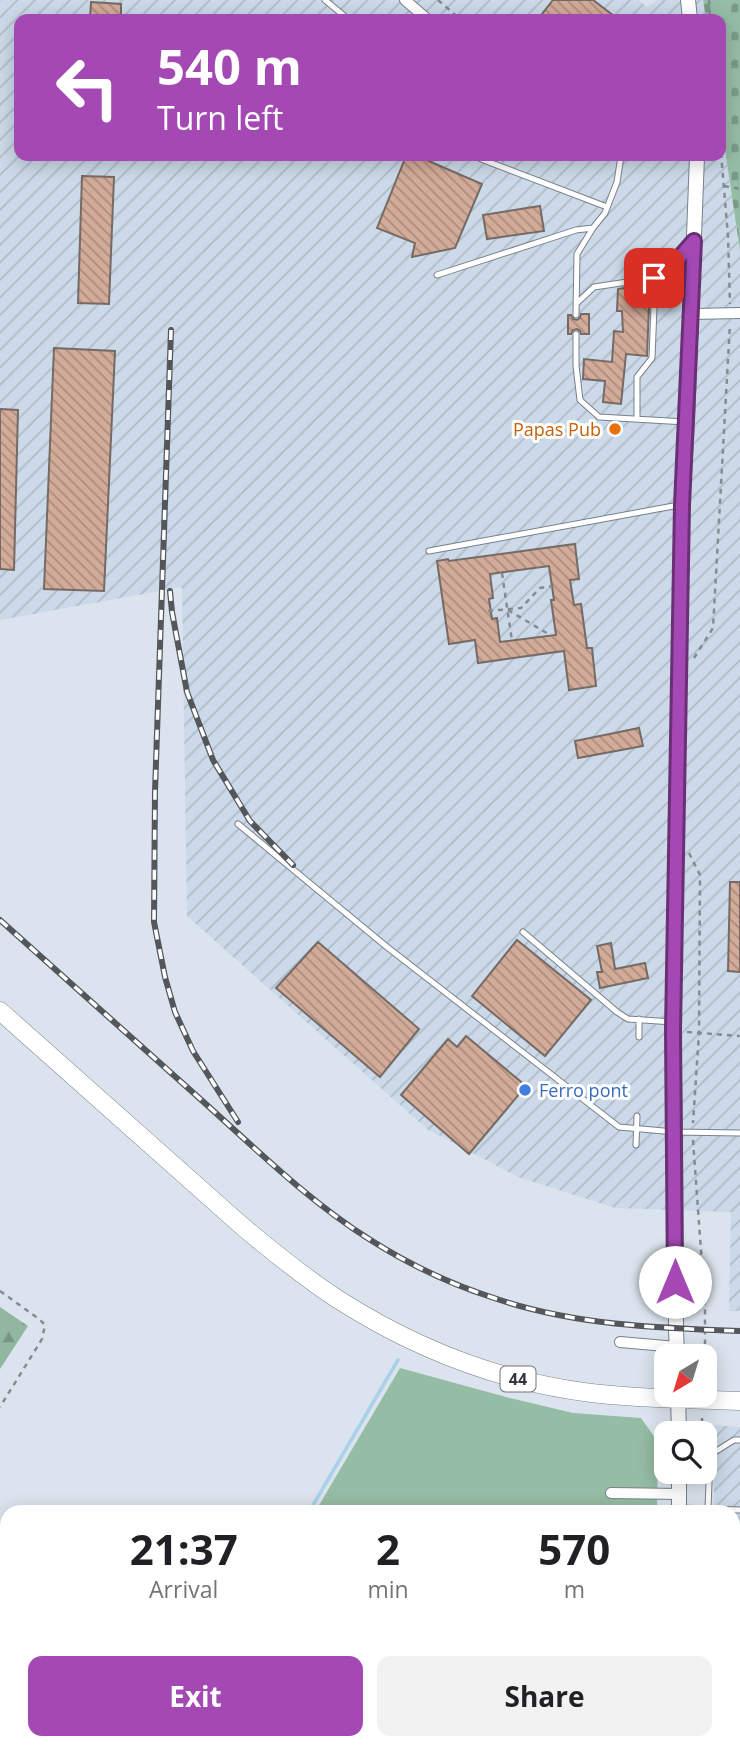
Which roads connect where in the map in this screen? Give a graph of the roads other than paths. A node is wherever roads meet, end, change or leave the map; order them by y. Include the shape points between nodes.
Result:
1 (325, 0) edge
2 (405, 0) edge
3 (342, 14) edge
4 (420, 14) edge
5 (486, 161) edge
6 (620, 161) edge
7 (697, 161) edge
8 (607, 207) junction
9 (593, 228) junction
10 (694, 241) junction
11 (437, 275) dead end
12 (654, 278) junction
13 (654, 290) dead end
14 (576, 304) junction
15 (654, 307) dead end
16 (735, 313) edge
17 (576, 314) dead end
18 (692, 314) junction
19 (576, 334) dead end
20 (637, 419) junction
21 (687, 422) junction
22 (682, 505) junction
23 (429, 551) dead end
24 (238, 824) dead end
25 (523, 932) dead end
26 (0, 1011) edge
27 (639, 1019) junction
28 (673, 1026) junction
29 (639, 1037) dead end
30 (637, 1116) dead end
31 (636, 1129) junction
32 (675, 1132) junction
33 (740, 1133) edge
34 (636, 1145) dead end
35 (620, 1342) dead end
36 (677, 1344) edge
37 (654, 1348) edge
38 (654, 1396) edge
39 (718, 1400) edge
40 (740, 1401) edge
41 (740, 1440) edge
42 (679, 1484) edge
43 (611, 1493) dead end
44 (679, 1505) edge
45 (708, 1505) edge

1 - 3 lane
2 - 4 street
5 - 8 lane
6 - 8 lane
7 - 10 street
8 - 9 lane
9 - 11 lane
9 - 14 lane via 577,254
10 - 12 lane
10 - 18 street
12 - 13 lane
12 - 14 lane via 594,288
14 - 17 lane
15 - 20 lane via 652,358 637,377
16 - 18 street
18 - 21 street
19 - 20 lane via 580,400 599,417
20 - 21 lane
21 - 22 street
22 - 23 lane
22 - 28 street
24 - 31 lane via 619,1128
25 - 27 lane via 617,1012
26 - 38 main road, 44 via 242,1226 313,1282 369,1318 480,1369 590,1393
27 - 28 lane
27 - 29 lane
28 - 32 street
30 - 31 lane
31 - 32 lane
31 - 34 lane
32 - 33 lane
32 - 36 street
35 - 37 street
39 - 40 main road, 44
41 - 45 lane via 710,1455
42 - 44 street
43 - 44 street

